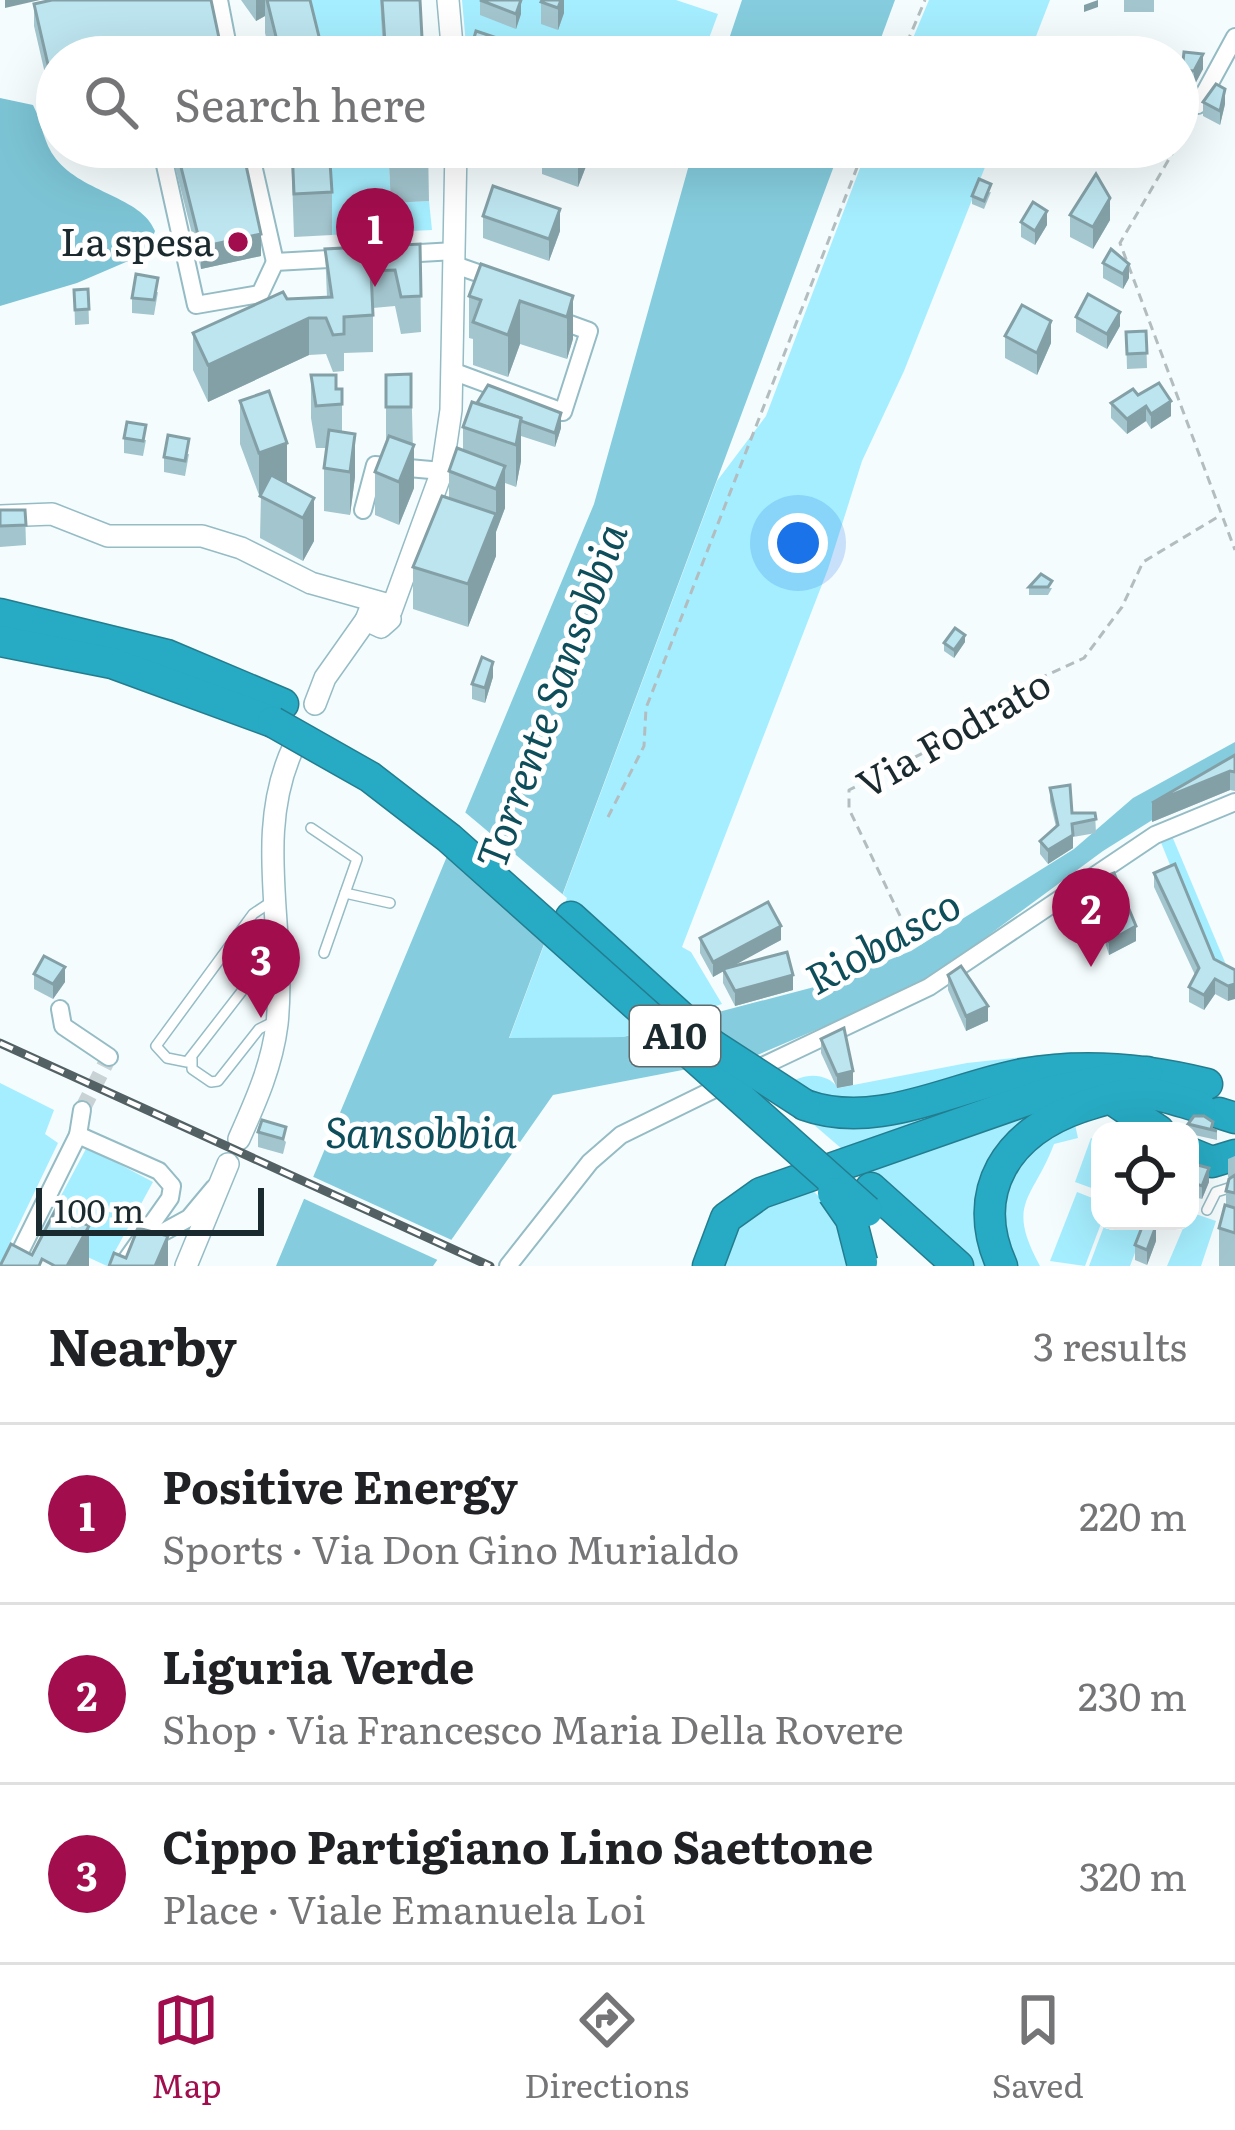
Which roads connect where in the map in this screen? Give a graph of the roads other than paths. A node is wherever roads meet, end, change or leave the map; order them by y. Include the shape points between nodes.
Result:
1 (219, 0) edge
2 (448, 0) edge
3 (226, 36) edge
4 (451, 36) edge
5 (1235, 37) edge
6 (1199, 103) edge
7 (166, 168) edge
8 (254, 168) edge
9 (456, 168) edge
10 (393, 255) edge
11 (369, 256) edge
12 (455, 258) junction
13 (274, 262) junction
14 (528, 290) edge
15 (549, 298) edge
16 (452, 371) junction
17 (442, 471) junction
18 (363, 511) dead end
19 (0, 516) edge
20 (375, 613) junction
21 (0, 614) edge
22 (0, 641) edge
23 (317, 699) dead end
24 (278, 713) junction
25 (294, 746) dead end
26 (1235, 802) edge
27 (310, 828) dead end
28 (345, 893) junction
29 (275, 899) junction
30 (390, 903) dead end
31 (324, 952) dead end
32 (278, 968) junction
33 (60, 1010) dead end
34 (278, 1020) junction
35 (711, 1044) junction
36 (192, 1056) junction
37 (110, 1057) dead end
38 (1147, 1072) junction
39 (1100, 1092) junction
40 (1220, 1101) edge
41 (82, 1110) tunnel mouth
42 (1145, 1122) edge
43 (78, 1135) junction
44 (787, 1138) junction
45 (238, 1139) dead end
46 (1235, 1155) edge
47 (1199, 1157) edge
48 (225, 1171) joint
49 (1235, 1186) edge
50 (869, 1200) junction
51 (1208, 1210) dead end
52 (172, 1227) junction
53 (140, 1245) junction
54 (193, 1249) edge
55 (862, 1264) edge
56 (13, 1266) edge
57 (122, 1266) edge
58 (508, 1266) edge
59 (708, 1266) edge
60 (929, 1266) edge
61 (958, 1266) edge
62 (1002, 1266) edge

1 - 3 street
2 - 4 street
5 - 6 street
7 - 13 street via 196,305 260,294
8 - 13 street
9 - 12 street
10 - 12 street
11 - 13 street
12 - 14 street
12 - 16 street
15 - 16 street via 543,314 589,331 563,412
16 - 17 street
17 - 18 street via 375,465
17 - 20 street
19 - 20 street via 52,514 108,536 202,536
20 - 23 street
21 - 24 highway, A10 via 167,655
22 - 24 highway, A10 via 112,662
24 - 35 highway, A10 via 377,760 446,811
24 - 44 highway, A10, bridge via 449,838
25 - 29 street via 272,811
26 - 58 street via 1155,835 928,987 648,1117 590,1162
27 - 28 lane via 357,860
28 - 30 lane
28 - 31 lane
29 - 32 street
29 - 36 lane via 253,914 157,1040 180,1064
32 - 34 street
32 - 36 lane via 256,973
33 - 37 street via 63,1026
34 - 36 lane via 259,1029 218,1081 192,1069
34 - 45 street via 263,1084
35 - 38 highway, bridge via 805,1105 862,1114 1044,1070
35 - 50 highway, A10, bridge
38 - 39 highway
38 - 40 highway
39 - 40 highway
39 - 42 highway
39 - 59 highway via 1016,1103 761,1192 726,1218
39 - 62 highway via 1048,1119 1008,1153 989,1203
41 - 43 street
43 - 53 street via 168,1178 170,1198
43 - 56 street
44 - 50 highway, A10, bridge
44 - 55 highway, bridge via 844,1207
46 - 47 highway
48 - 52 street via 189,1218
48 - 54 street
49 - 51 lane via 1216,1192
50 - 60 highway, A10
50 - 61 highway, A10
52 - 53 street
52 - 54 street
53 - 54 street via 173,1237
53 - 57 street

